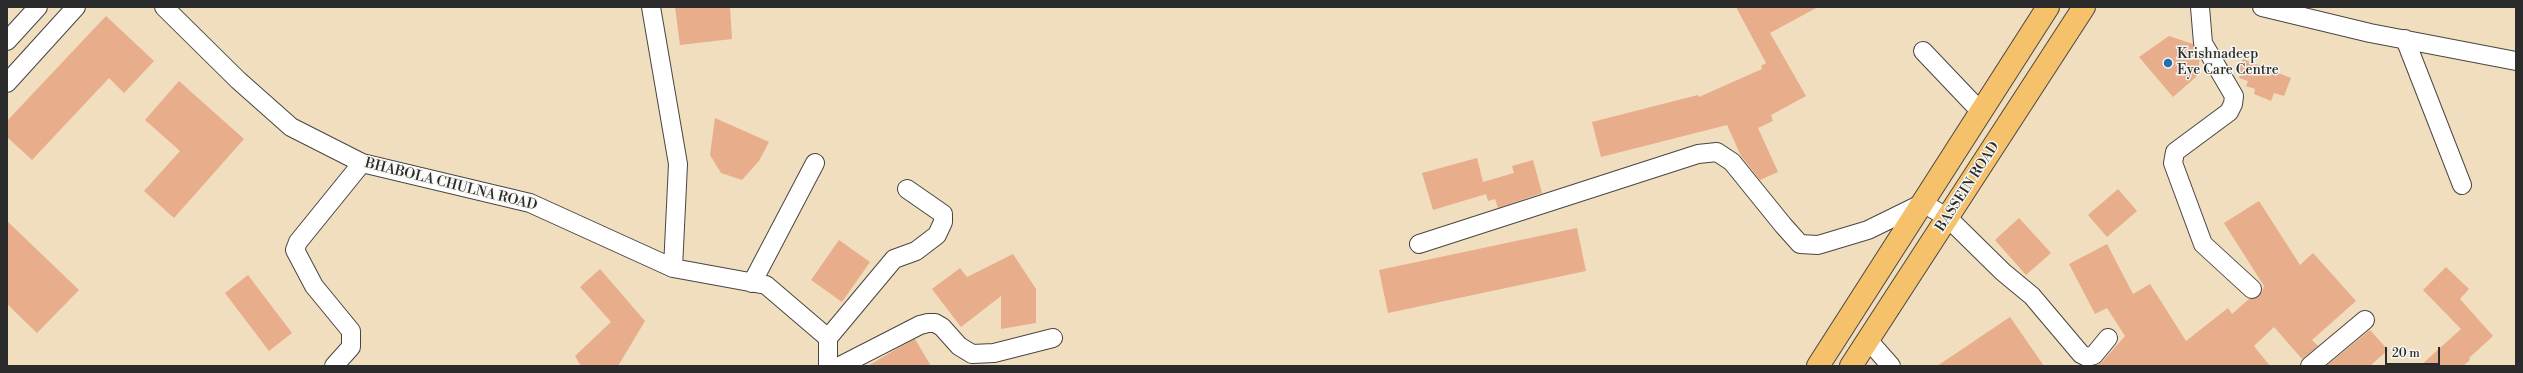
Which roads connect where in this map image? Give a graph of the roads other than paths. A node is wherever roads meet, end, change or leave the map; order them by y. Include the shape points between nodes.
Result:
1 (38, 7) edge
2 (76, 7) edge
3 (164, 7) edge
4 (651, 7) edge
5 (2048, 7) edge
6 (2085, 7) edge
7 (2200, 7) edge
8 (2262, 7) edge
9 (2405, 40) junction
10 (7, 41) edge
11 (1923, 51) dead end
12 (2516, 61) edge
13 (7, 83) edge
14 (1981, 112) junction
15 (815, 162) dead end
16 (362, 163) junction
17 (2462, 185) dead end
18 (907, 189) dead end
19 (1923, 203) junction
20 (1948, 218) junction
21 (1419, 244) dead end
22 (673, 268) junction
23 (752, 283) junction
24 (2252, 288) dead end
25 (2365, 320) dead end
26 (828, 338) junction
27 (1053, 338) dead end
28 (2108, 338) dead end
29 (1868, 340) junction
30 (334, 366) edge
31 (828, 366) edge
32 (840, 366) edge
33 (1818, 366) edge
34 (1851, 366) edge
35 (1891, 366) edge
36 (2310, 366) edge

1 - 10 street
2 - 13 street
3 - 16 street, BHABOLA CHULNA ROAD via 238,80 291,127
4 - 22 street via 678,164
5 - 14 main road
6 - 20 main road, BASSEIN ROAD
7 - 24 street via 2203,43 2234,96 2233,104 2229,112 2176,152 2173,162 2203,244
8 - 9 street
9 - 12 street
9 - 17 street
11 - 14 street
14 - 19 main road
15 - 23 street
16 - 22 street, BHABOLA CHULNA ROAD via 530,203
16 - 30 street via 298,242 295,250 314,286 351,331 351,347
18 - 26 street via 943,214 943,222 937,235 916,252 890,262
19 - 20 street
19 - 21 street via 1868,230 1818,245 1800,244 1732,162 1717,152 1698,154
19 - 33 main road
20 - 28 street via 2003,272 2032,296 2081,354 2087,357 2094,355
20 - 29 main road, BASSEIN ROAD
22 - 23 street, BHABOLA CHULNA ROAD
23 - 26 street, BHABOLA CHULNA ROAD via 766,285
25 - 36 street
26 - 31 street
27 - 32 street via 994,353 972,354 959,346 942,327 928,323
29 - 34 main road, BASSEIN ROAD
29 - 35 street

